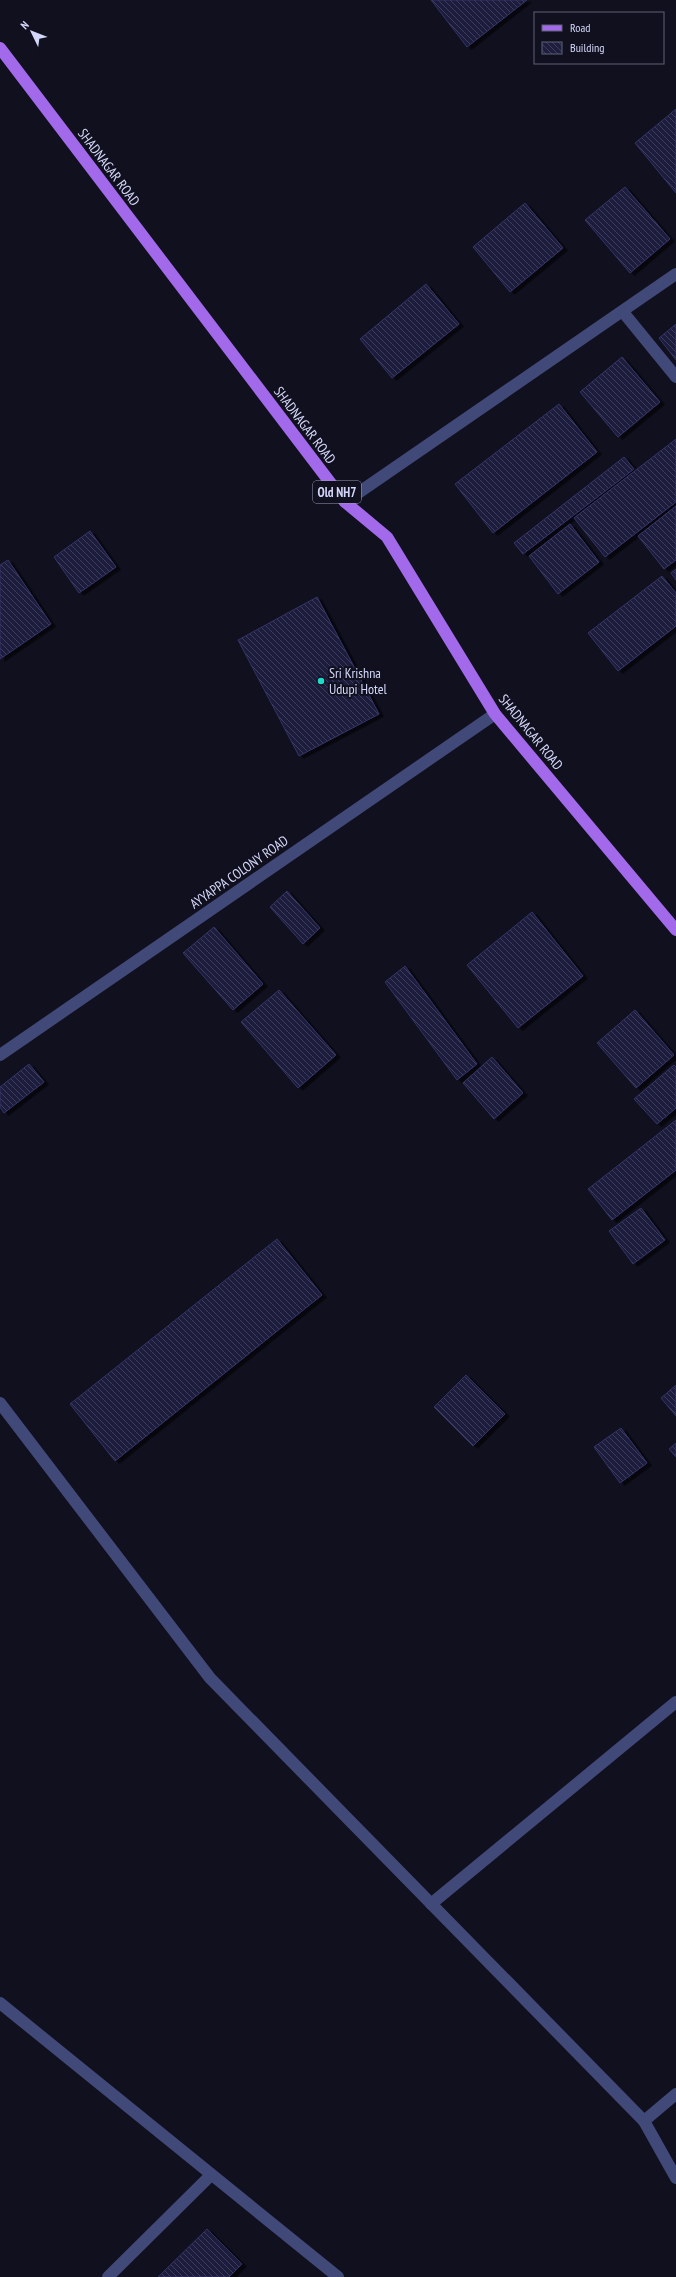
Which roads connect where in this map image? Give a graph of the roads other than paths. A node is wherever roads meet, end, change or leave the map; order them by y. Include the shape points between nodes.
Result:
1 (0, 48) edge
2 (676, 274) edge
3 (623, 312) junction
4 (676, 377) edge
5 (345, 502) junction
6 (495, 714) junction
7 (676, 930) edge
8 (0, 1055) edge
9 (0, 1404) edge
10 (676, 1702) edge
11 (431, 1904) junction
12 (0, 2003) edge
13 (676, 2094) edge
14 (644, 2121) junction
15 (211, 2175) junction
16 (676, 2178) edge
17 (108, 2277) edge
18 (338, 2277) edge

1 - 5 main road, SHADNAGAR ROAD / Old NH7
2 - 3 street
3 - 4 street
3 - 5 street
5 - 6 main road, SHADNAGAR ROAD / Old NH7 via 387,537
6 - 7 main road, SHADNAGAR ROAD / Old NH7
6 - 8 street, AYYAPPA COLONY ROAD
9 - 11 street via 210,1678
10 - 11 street
11 - 14 street
12 - 15 street
13 - 14 street
14 - 16 street
15 - 17 street
15 - 18 street

